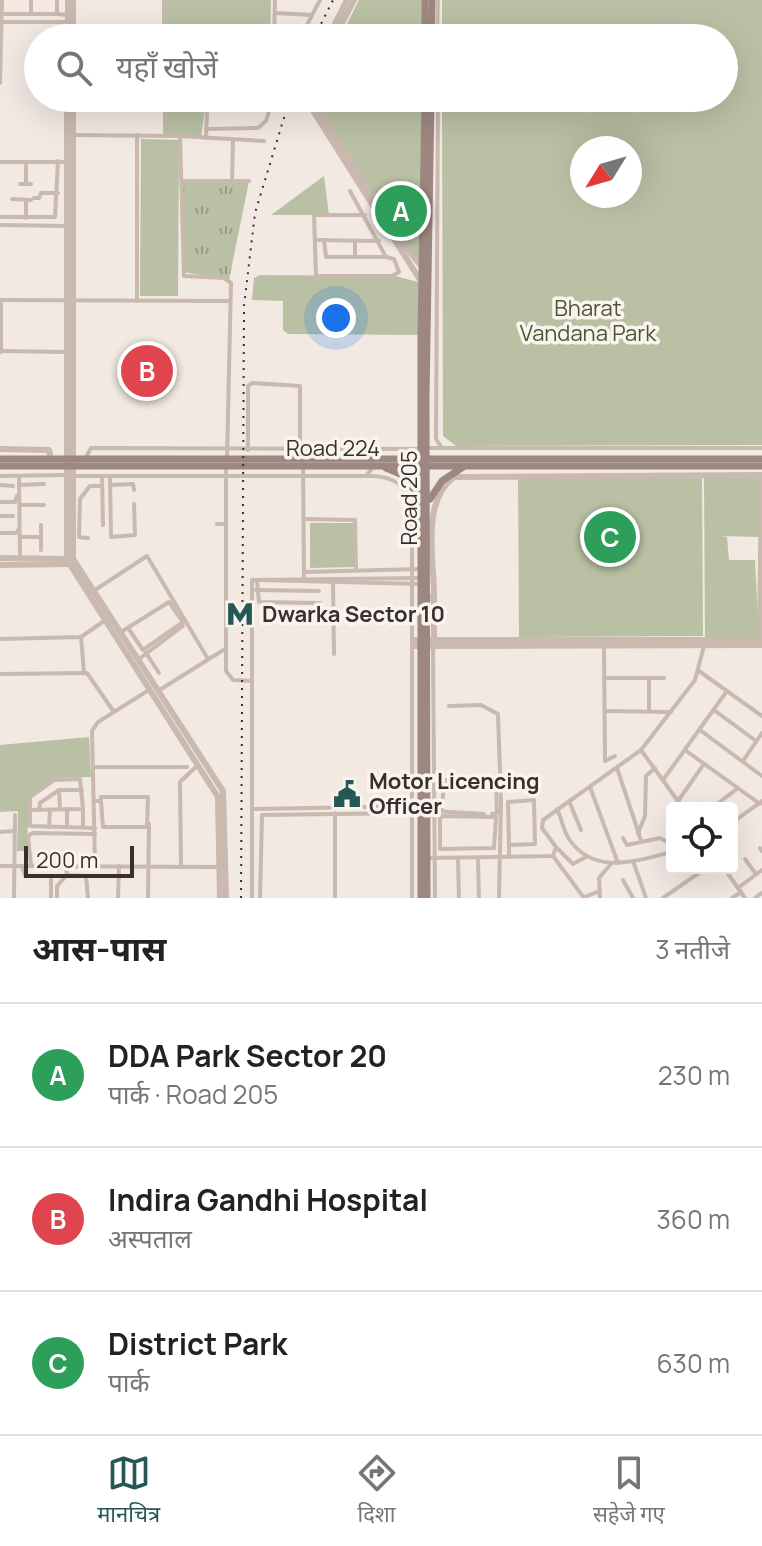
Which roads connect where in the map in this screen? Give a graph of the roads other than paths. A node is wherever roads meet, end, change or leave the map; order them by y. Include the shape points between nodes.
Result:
1 (2, 0) edge
2 (32, 0) edge
3 (57, 0) edge
4 (71, 0) edge
5 (164, 0) edge
6 (275, 0) edge
7 (320, 0) edge
8 (347, 0) edge
9 (354, 0) edge
10 (425, 0) edge
11 (435, 0) edge
12 (275, 13) junction
13 (2, 14) junction
14 (32, 14) junction
15 (57, 14) junction
16 (312, 15) junction
17 (68, 19) junction
18 (1, 22) edge
19 (69, 24) edge
20 (70, 24) edge
21 (164, 24) edge
22 (275, 24) edge
23 (307, 24) edge
24 (335, 24) edge
25 (341, 24) edge
26 (429, 24) edge
27 (432, 24) edge
28 (0, 83) edge
29 (69, 112) edge
30 (71, 112) edge
31 (165, 112) edge
32 (208, 112) edge
33 (269, 112) edge
34 (314, 112) edge
35 (320, 112) edge
36 (428, 112) edge
37 (438, 112) edge
38 (206, 129) junction
39 (73, 135) junction
40 (137, 135) junction
41 (165, 135) junction
42 (180, 136) junction
43 (206, 138) junction
44 (233, 140) junction
45 (264, 141) dead end
46 (58, 161) junction
47 (0, 162) edge
48 (26, 162) junction
49 (67, 162) junction
50 (182, 181) junction
51 (232, 181) junction
52 (249, 181) dead end
53 (26, 184) dead end
54 (350, 191) dead end
55 (58, 193) junction
56 (12, 199) dead end
57 (30, 199) junction
58 (372, 205) junction
59 (364, 214) junction
60 (0, 217) edge
61 (26, 218) junction
62 (0, 225) edge
63 (67, 226) junction
64 (315, 240) junction
65 (324, 240) junction
66 (355, 241) junction
67 (379, 241) junction
68 (355, 257) junction
69 (386, 257) junction
70 (425, 268) junction
71 (422, 283) junction
72 (0, 300) edge
73 (70, 301) junction
74 (137, 301) junction
75 (230, 301) junction
76 (0, 352) edge
77 (67, 352) junction
78 (422, 447) junction
79 (442, 448) junction
80 (762, 448) edge
81 (0, 449) edge
82 (227, 449) junction
83 (300, 449) junction
84 (248, 450) junction
85 (0, 459) edge
86 (51, 459) junction
87 (85, 459) junction
88 (400, 459) junction
89 (762, 459) edge
90 (303, 462) junction
91 (425, 462) junction
92 (227, 463) junction
93 (0, 466) edge
94 (378, 466) junction
95 (465, 466) junction
96 (70, 467) junction
97 (762, 472) edge
98 (0, 476) edge
99 (19, 476) junction
100 (102, 476) junction
101 (110, 476) junction
102 (226, 476) junction
103 (303, 476) junction
104 (367, 476) junction
105 (44, 484) dead end
106 (0, 485) edge
107 (110, 485) junction
108 (102, 486) junction
109 (17, 487) junction
110 (134, 490) dead end
111 (38, 498) dead end
112 (0, 502) edge
113 (424, 502) junction
114 (134, 504) dead end
115 (20, 505) junction
116 (0, 516) edge
117 (13, 516) dead end
118 (304, 519) junction
119 (101, 522) dead end
120 (18, 523) dead end
121 (217, 524) dead end
122 (225, 524) junction
123 (41, 525) dead end
124 (0, 533) edge
125 (20, 537) junction
126 (41, 538) junction
127 (88, 538) dead end
128 (52, 540) dead end
129 (41, 550) dead end
130 (0, 558) edge
131 (20, 559) junction
132 (71, 562) junction
133 (0, 565) edge
134 (412, 569) junction
135 (356, 570) junction
136 (304, 575) junction
137 (417, 578) junction
138 (257, 580) junction
139 (333, 583) junction
140 (256, 590) junction
141 (319, 591) dead end
142 (92, 592) junction
143 (430, 598) junction
144 (320, 603) dead end
145 (104, 621) junction
146 (183, 626) dead end
147 (128, 628) junction
148 (119, 633) junction
149 (81, 637) junction
150 (0, 639) edge
151 (424, 643) junction
152 (705, 643) junction
153 (761, 643) edge
154 (604, 646) junction
155 (226, 649) junction
156 (146, 653) junction
157 (334, 654) dead end
158 (208, 659) junction
159 (137, 660) junction
160 (699, 671) junction
161 (84, 673) junction
162 (159, 673) dead end
163 (0, 674) edge
164 (604, 678) junction
165 (649, 678) junction
166 (664, 678) dead end
167 (251, 681) junction
168 (153, 691) junction
169 (727, 691) junction
170 (449, 706) dead end
171 (714, 710) junction
172 (604, 711) junction
173 (649, 711) junction
174 (114, 712) junction
175 (671, 712) junction
176 (762, 716) edge
177 (699, 729) junction
178 (762, 733) edge
179 (756, 741) junction
180 (641, 750) junction
181 (685, 750) junction
182 (615, 756) dead end
183 (742, 761) junction
184 (704, 764) junction
185 (198, 765) junction
186 (95, 767) junction
187 (187, 767) dead end
188 (617, 768) junction
189 (655, 768) junction
190 (762, 776) edge
191 (663, 780) junction
192 (590, 787) junction
193 (738, 788) junction
194 (59, 790) junction
195 (83, 790) junction
196 (95, 801) junction
197 (101, 801) junction
198 (569, 801) junction
199 (678, 801) joint
200 (720, 802) edge
201 (761, 802) edge
202 (60, 809) junction
203 (67, 809) junction
204 (83, 809) junction
205 (253, 809) junction
206 (557, 809) junction
207 (30, 810) junction
208 (39, 810) junction
209 (50, 810) junction
210 (427, 811) junction
211 (335, 813) junction
212 (15, 815) dead end
213 (149, 815) dead end
214 (262, 815) junction
215 (738, 819) edge
216 (67, 827) junction
217 (83, 827) junction
218 (49, 828) junction
219 (581, 830) dead end
220 (15, 831) junction
221 (95, 831) junction
222 (0, 832) edge
223 (623, 838) dead end
224 (640, 838) junction
225 (666, 841) edge
226 (509, 845) junction
227 (556, 847) junction
228 (666, 853) edge
229 (499, 855) junction
230 (509, 856) junction
231 (553, 856) junction
232 (586, 857) junction
233 (431, 858) junction
234 (458, 858) junction
235 (478, 858) junction
236 (745, 859) dead end
237 (633, 861) junction
238 (611, 864) junction
239 (618, 864) junction
240 (0, 866) edge
241 (14, 866) junction
242 (22, 866) junction
243 (31, 866) junction
244 (66, 866) junction
245 (95, 866) junction
246 (119, 866) junction
247 (147, 866) junction
248 (181, 867) junction
249 (223, 867) junction
250 (762, 870) edge
251 (697, 874) edge
252 (728, 874) edge
253 (756, 874) junction
254 (67, 875) junction
255 (623, 880) dead end
256 (739, 890) junction
257 (600, 891) junction
258 (762, 893) edge
259 (14, 898) edge
260 (54, 898) edge
261 (88, 898) edge
262 (118, 898) edge
263 (148, 898) edge
264 (223, 898) edge
265 (252, 898) edge
266 (260, 898) edge
267 (335, 898) edge
268 (412, 898) edge
269 (424, 898) edge
270 (435, 898) edge
271 (459, 898) edge
272 (479, 898) edge
273 (499, 898) edge
274 (584, 898) edge
275 (600, 898) edge
276 (633, 898) edge
277 (646, 898) edge
278 (663, 898) edge
279 (732, 898) edge
280 (745, 898) edge
281 (755, 898) edge

1 - 13 street
2 - 14 street
3 - 15 street
4 - 17 street
4 - 20 street
5 - 21 street
6 - 12 street
7 - 16 street
8 - 24 street
9 - 25 street
10 - 26 main road
11 - 27 main road
12 - 16 street
12 - 22 street
13 - 14 street
13 - 18 street
14 - 15 street
15 - 17 street
16 - 23 street
17 - 18 street
17 - 19 street
18 - 28 street
29 - 49 street
30 - 39 street
31 - 41 street
32 - 38 street
33 - 38 street via 258,128
34 - 58 street
35 - 70 street via 400,240
36 - 70 main road, Road 205
37 - 79 street via 436,439
38 - 43 street
39 - 40 street
39 - 73 street
40 - 41 street
40 - 74 street
41 - 42 street
42 - 43 street
42 - 50 street
43 - 44 street
44 - 45 street
44 - 51 street
46 - 48 street
46 - 49 street
46 - 55 street
47 - 48 street
48 - 53 street
49 - 63 street
50 - 51 street
50 - 75 street via 184,276 229,280
51 - 52 street
54 - 59 street
55 - 57 street via 41,190 39,198
55 - 61 street via 55,217
56 - 57 street
57 - 61 street
58 - 59 street
58 - 71 street
59 - 64 street via 314,215
59 - 67 street
60 - 61 street
62 - 63 street
63 - 73 street
64 - 65 street
64 - 69 street via 316,276 397,275 396,263
65 - 66 street
65 - 68 street via 326,257
66 - 67 street
66 - 68 street
67 - 69 street
68 - 69 street
70 - 71 main road, Road 205
70 - 78 main road, Road 205
71 - 78 main road, Road 205
72 - 73 street
72 - 76 street
73 - 74 street
73 - 77 street
73 - 96 street
74 - 75 street
75 - 82 street
76 - 77 street
77 - 96 street
78 - 79 street
78 - 83 street
78 - 88 main road
78 - 91 main road, Road 205
79 - 80 street
81 - 86 street via 49,450
82 - 84 street
82 - 87 street via 91,448
82 - 92 street
83 - 84 street
83 - 84 street via 300,386 252,383
85 - 86 main road, Road 224
86 - 96 main road, Road 224
87 - 92 main road, Road 224
87 - 96 main road, Road 224
88 - 90 main road, Road 224
88 - 91 main road, Road 224
89 - 91 main road, Road 224
89 - 97 street
90 - 92 main road, Road 224
90 - 94 main road, Road 224
90 - 103 street
91 - 94 main road, Road 224
91 - 95 main road, Road 224
91 - 113 main road, Road 205
92 - 96 main road, Road 224
92 - 102 street
93 - 96 main road, Road 224
94 - 104 street
94 - 113 main road via 405,476
95 - 97 main road, Road 224
95 - 113 main road
96 - 99 street
96 - 100 street
96 - 132 street
97 - 143 street via 454,477 435,504
97 - 153 street
98 - 99 street
99 - 109 street
100 - 101 street
100 - 108 street
101 - 102 street
101 - 107 street
102 - 103 street
102 - 122 street
103 - 104 street
103 - 118 street
104 - 134 street via 391,478 410,499
105 - 109 street
106 - 109 street
107 - 110 street via 133,484
107 - 114 street via 111,537 135,535
108 - 119 street
108 - 127 street via 90,486 80,499 79,537
109 - 112 street via 16,501
109 - 115 street
111 - 115 street via 41,505
113 - 137 main road, Road 205
113 - 143 main road, Road 205
115 - 125 street
116 - 117 street
118 - 135 street via 355,520
118 - 136 street
120 - 124 street via 17,533
121 - 122 street
122 - 155 street
123 - 126 street
125 - 126 street
125 - 131 street
126 - 128 street
126 - 129 street
130 - 131 street
131 - 132 street
132 - 133 street
132 - 142 street
132 - 145 street
134 - 135 street
134 - 137 street
134 - 137 street
135 - 136 street
136 - 137 street
136 - 138 street
137 - 139 street
137 - 151 main road, Road 205
138 - 139 street
138 - 140 street
138 - 167 street via 251,585
139 - 157 street
140 - 141 street
140 - 144 street via 259,602
142 - 148 street
142 - 158 street via 147,556
143 - 151 main road, Road 205
145 - 149 street
145 - 168 street
146 - 156 street
147 - 147 street via 169,602 183,622 143,650
147 - 148 street
148 - 159 street
149 - 150 street
149 - 161 street
151 - 152 street
151 - 154 street
151 - 210 main road, Road 205
151 - 210 street
152 - 153 street
152 - 154 street
152 - 160 street
154 - 164 street
155 - 158 street
155 - 167 street via 228,674 233,680
156 - 159 street
156 - 162 street
158 - 168 street
159 - 168 street
160 - 169 street
160 - 175 street
161 - 163 street
161 - 174 street
164 - 165 street
164 - 172 street
165 - 166 street
165 - 173 street
167 - 205 street
168 - 174 street
168 - 185 street
168 - 249 street via 225,796
169 - 171 street
169 - 176 street
170 - 229 street via 481,705 498,714
171 - 177 street
171 - 179 street
172 - 173 street
172 - 182 street via 605,762
173 - 175 street
174 - 186 street via 93,728
175 - 180 street
177 - 181 street
177 - 183 street
178 - 179 street
179 - 183 street
180 - 188 street
180 - 189 street
181 - 184 street
181 - 191 street
183 - 190 street
184 - 193 street
184 - 199 street
185 - 248 street via 180,785
185 - 249 street via 219,800
186 - 187 street
186 - 196 street
188 - 192 street
188 - 224 street
189 - 191 street
189 - 224 street via 646,776
191 - 199 street
192 - 198 street
192 - 239 street
193 - 200 street
193 - 201 street
194 - 195 street
194 - 202 street
194 - 208 street via 42,800
195 - 204 street
195 - 207 street via 80,779 54,780 30,797
196 - 197 street
196 - 221 street
197 - 197 street via 148,797 147,827 103,827
198 - 206 street
198 - 219 street
201 - 215 street
202 - 203 street
202 - 209 street
203 - 204 street
203 - 216 street
204 - 217 street
205 - 210 street
205 - 214 street
205 - 265 street
206 - 227 street via 541,824
206 - 232 street via 569,839
207 - 208 street
207 - 218 street via 31,827
208 - 209 street
209 - 218 street
210 - 210 street via 496,814 496,784 445,780
210 - 210 street via 440,849 494,848 496,817
210 - 211 street
210 - 233 main road, Road 205
210 - 268 street
210 - 269 main road, Road 205
211 - 214 street
211 - 267 street
212 - 220 street
213 - 247 street
214 - 266 street
216 - 217 street
216 - 218 street
217 - 221 street
220 - 222 street
220 - 241 street
221 - 243 street via 33,833 28,836
221 - 245 street
223 - 224 street via 627,845
224 - 225 street
226 - 226 street via 508,802 534,800 535,844
226 - 230 street
227 - 231 street
227 - 232 street via 573,864
228 - 237 street
229 - 230 street
229 - 235 street
229 - 273 street
230 - 231 street
231 - 274 street
232 - 238 street
233 - 234 street
233 - 269 main road, Road 205
233 - 270 street
234 - 235 street
234 - 271 street
235 - 272 street
236 - 253 street
237 - 239 street
237 - 277 street
238 - 239 street
238 - 257 street via 599,878
240 - 241 street
241 - 242 street
241 - 259 street
242 - 243 street
242 - 260 street via 25,876 51,876
243 - 244 street
244 - 245 street
244 - 254 street
245 - 246 street
246 - 247 street
246 - 262 street
247 - 248 street
247 - 263 street
248 - 249 street
249 - 264 street
250 - 253 street
251 - 278 street
252 - 256 street
253 - 256 street
254 - 260 street
254 - 261 street via 86,876
255 - 276 street
256 - 279 street
256 - 280 street
257 - 274 street
257 - 275 street
258 - 281 street

